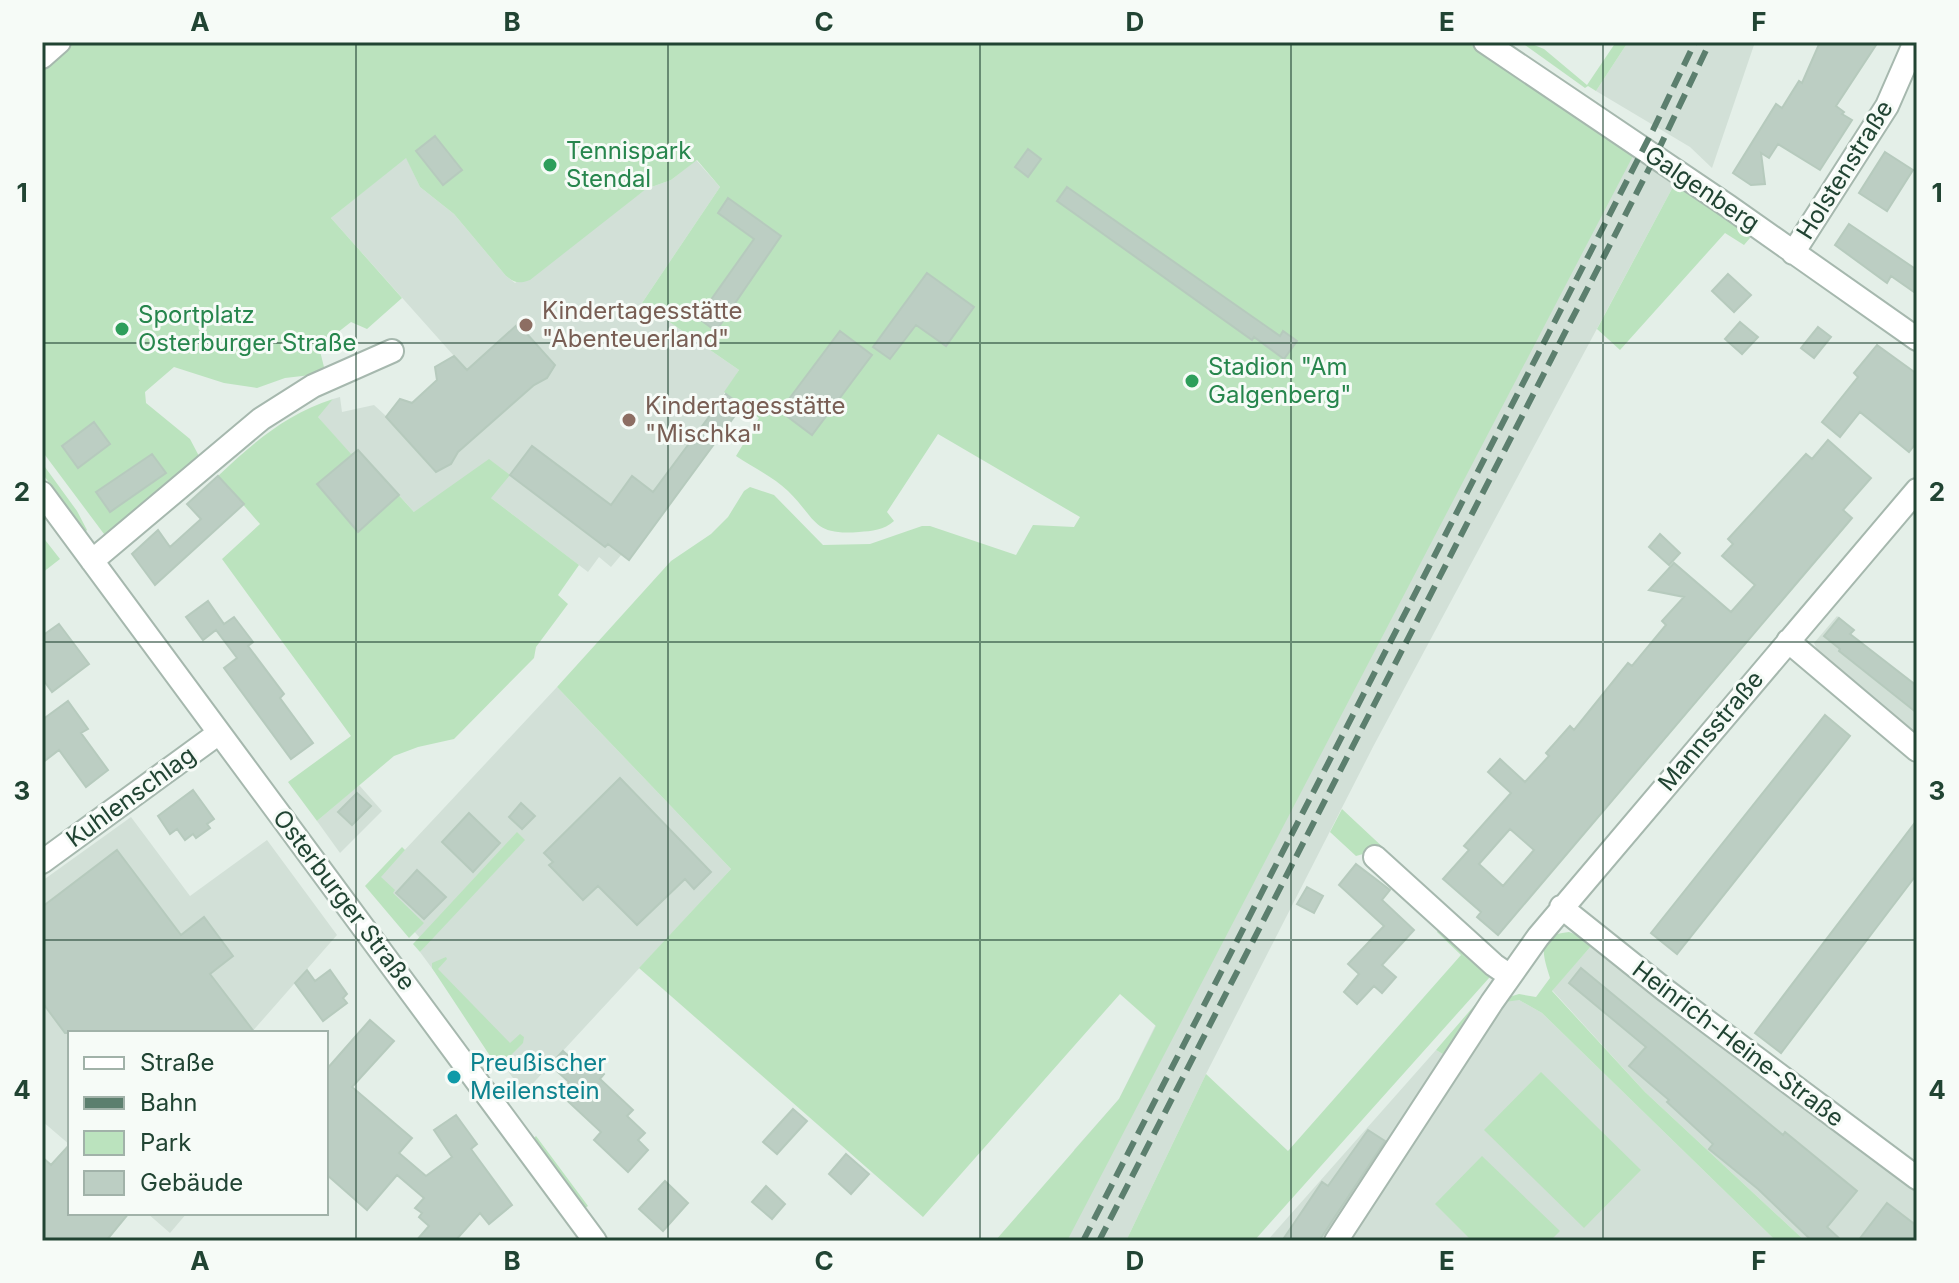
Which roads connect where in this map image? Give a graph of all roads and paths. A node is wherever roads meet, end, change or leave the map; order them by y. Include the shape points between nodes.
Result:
1 (59, 42) edge
2 (1485, 42) edge
3 (1915, 42) edge
4 (42, 57) edge
5 (1793, 253) junction
6 (1917, 339) edge
7 (392, 351) dead end
8 (1917, 490) edge
9 (42, 493) edge
10 (92, 561) junction
11 (1788, 641) junction
12 (219, 733) junction
13 (1917, 750) edge
14 (1375, 857) dead end
15 (42, 862) edge
16 (1561, 907) junction
17 (1510, 976) junction
18 (1917, 1178) edge
19 (595, 1241) edge
20 (1336, 1241) edge

1 - 4 street
2 - 5 street, Galgenberg
3 - 5 street, Holstenstraße via 1887,106
5 - 6 street, Galgenberg
7 - 10 street via 313,386 261,419
8 - 11 street, Mannsstraße
9 - 10 street, Osterburger Straße
10 - 12 street, Osterburger Straße
11 - 13 street
11 - 16 street, Mannsstraße
12 - 15 street, Kuhlenschlag
12 - 19 street, Osterburger Straße
14 - 17 street
16 - 17 street, Mannsstraße
16 - 18 street, Heinrich-Heine-Straße
17 - 20 street, Mannsstraße

